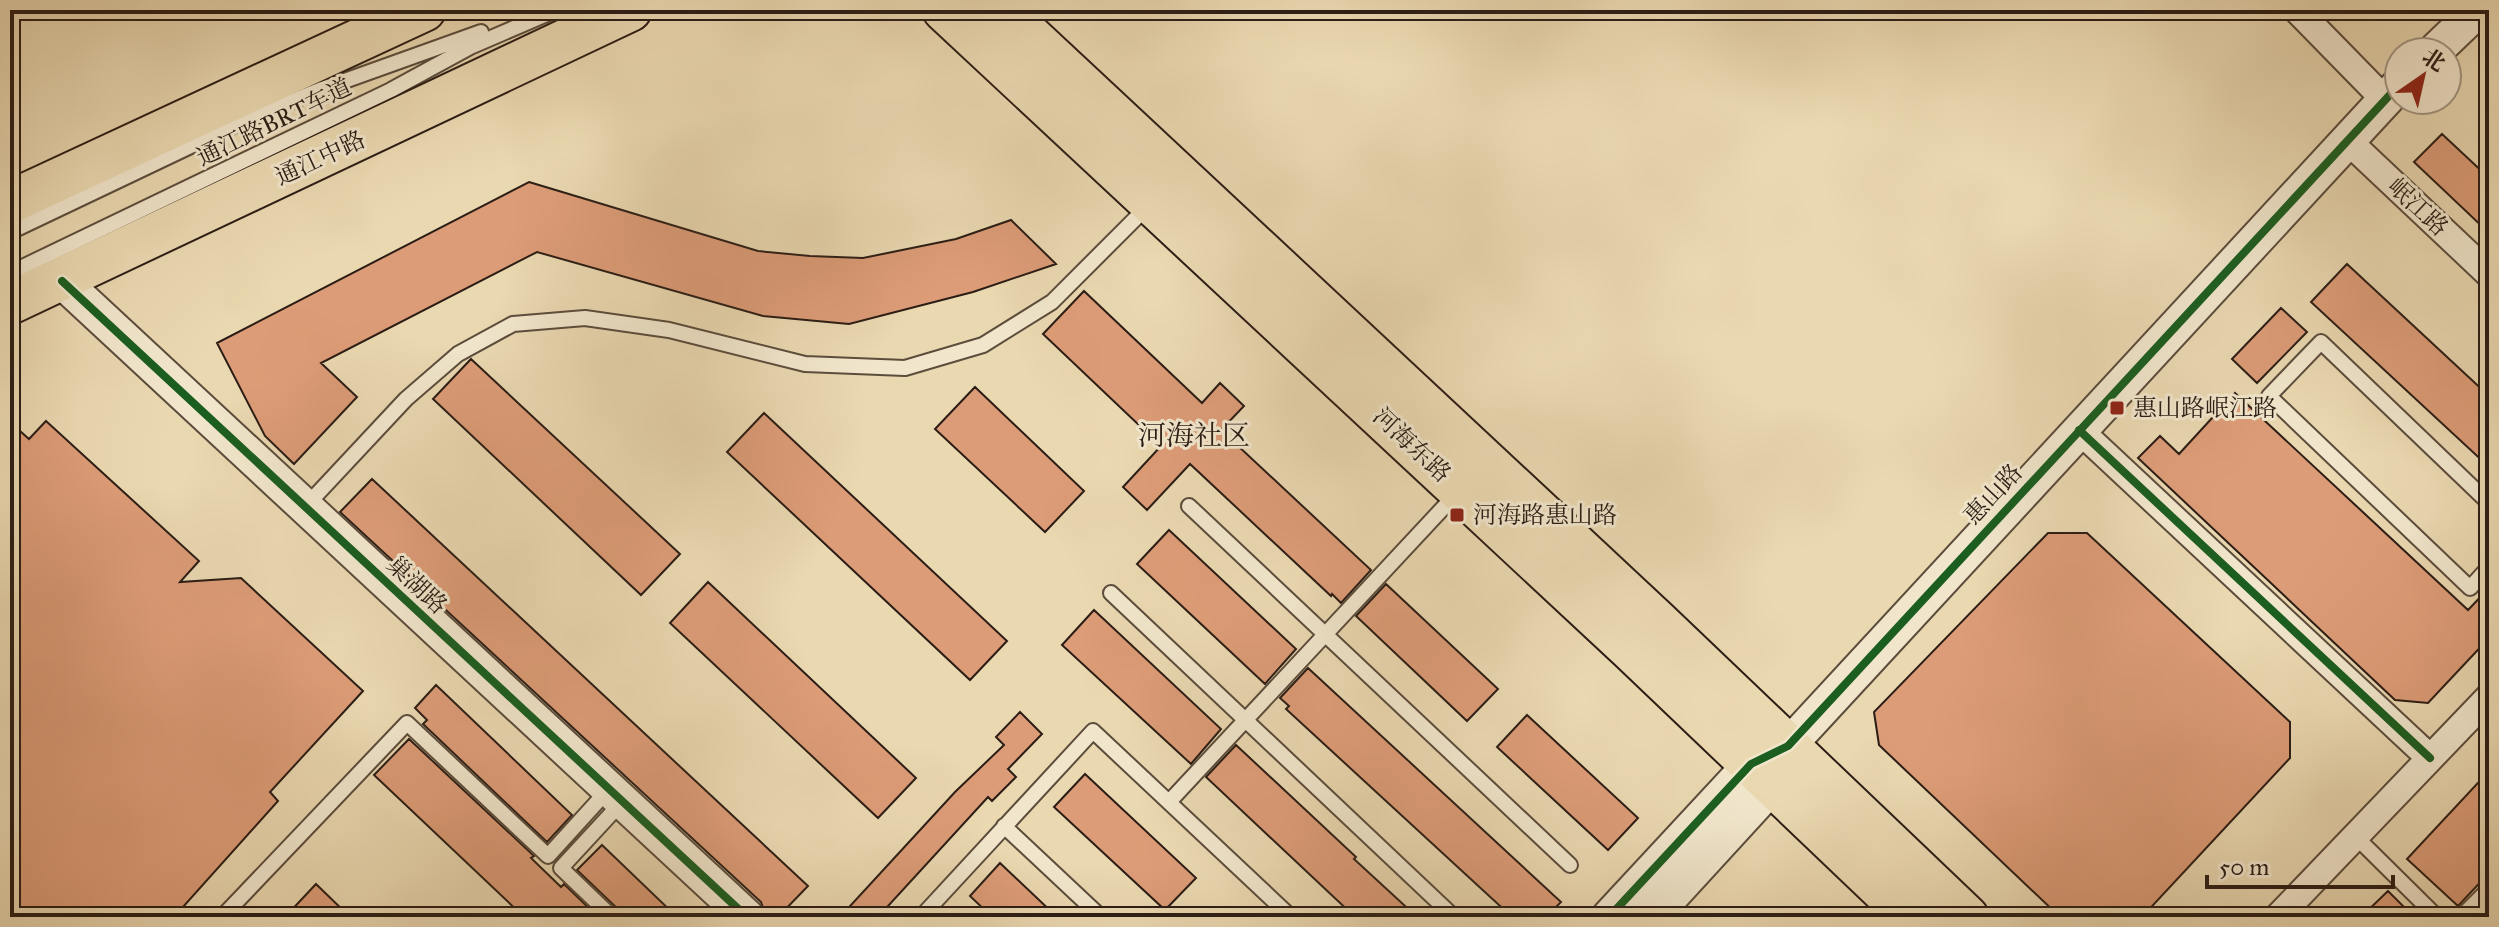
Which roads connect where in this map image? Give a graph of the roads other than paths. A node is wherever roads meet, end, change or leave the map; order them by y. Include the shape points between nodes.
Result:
1 (424, 10) edge
2 (537, 10) edge
3 (556, 10) edge
4 (630, 10) edge
5 (944, 10) edge
6 (1002, 10) edge
7 (2297, 10) edge
8 (2478, 10) edge
9 (2451, 36) edge
10 (2383, 84) edge
11 (2383, 102) edge
12 (2347, 140) junction
13 (10, 202) edge
14 (1151, 203) junction
15 (10, 232) edge
16 (10, 273) edge
17 (2489, 274) edge
18 (62, 281) junction
19 (10, 303) edge
20 (2079, 430) junction
21 (1460, 490) junction
22 (2489, 503) edge
23 (1189, 506) dead end
24 (305, 508) junction
25 (2489, 567) edge
26 (1111, 593) dead end
27 (1325, 634) junction
28 (2489, 697) edge
29 (1245, 720) junction
30 (1788, 746) junction
31 (2430, 758) junction
32 (1762, 774) junction
33 (615, 796) junction
34 (1169, 802) junction
35 (1004, 826) junction
36 (2355, 836) junction
37 (1570, 865) dead end
38 (2489, 889) edge
39 (222, 917) edge
40 (612, 917) edge
41 (747, 917) edge
42 (921, 917) edge
43 (1101, 917) edge
44 (1291, 917) edge
45 (1454, 917) edge
46 (1609, 917) edge
47 (1652, 917) edge
48 (1911, 917) edge
49 (1967, 917) edge
50 (2278, 917) edge
51 (2437, 917) edge
52 (2461, 917) edge

1 - 13 main road
2 - 15 lane, 通江路BRT车道 via 239,123
3 - 16 lane, 通江路BRT车道
4 - 18 main road, 通江中路
5 - 14 main road, 河海东路
6 - 30 main road, 河海东路
7 - 10 street
8 - 9 street
11 - 12 street, 惠山路
12 - 17 street, 岷江路
12 - 20 street, 惠山路
14 - 21 main road, 河海东路
14 - 24 lane via 1052,302 983,345 905,368 805,364 669,330 585,318 513,324 458,354 406,399
18 - 19 main road, 通江中路
18 - 24 street, 巢湖路
20 - 30 street, 惠山路
20 - 31 street
21 - 27 lane
21 - 32 main road, 河海东路
22 - 25 lane via 2321,342 2269,396 2470,588
23 - 27 lane
24 - 33 street, 巢湖路
26 - 29 lane
27 - 29 lane
27 - 37 lane
28 - 31 street
29 - 34 lane
29 - 45 lane
30 - 32 street, 惠山路
30 - 49 main road, 河海东路
31 - 36 street
32 - 46 street, 惠山路
32 - 47 street, 惠山路
32 - 48 main road, 河海东路
33 - 39 lane via 548,856 407,723
33 - 40 lane via 561,868
33 - 41 street, 巢湖路
34 - 35 lane via 1093,731
34 - 44 lane
35 - 42 lane
35 - 43 lane
36 - 50 street
36 - 51 lane
38 - 52 lane

